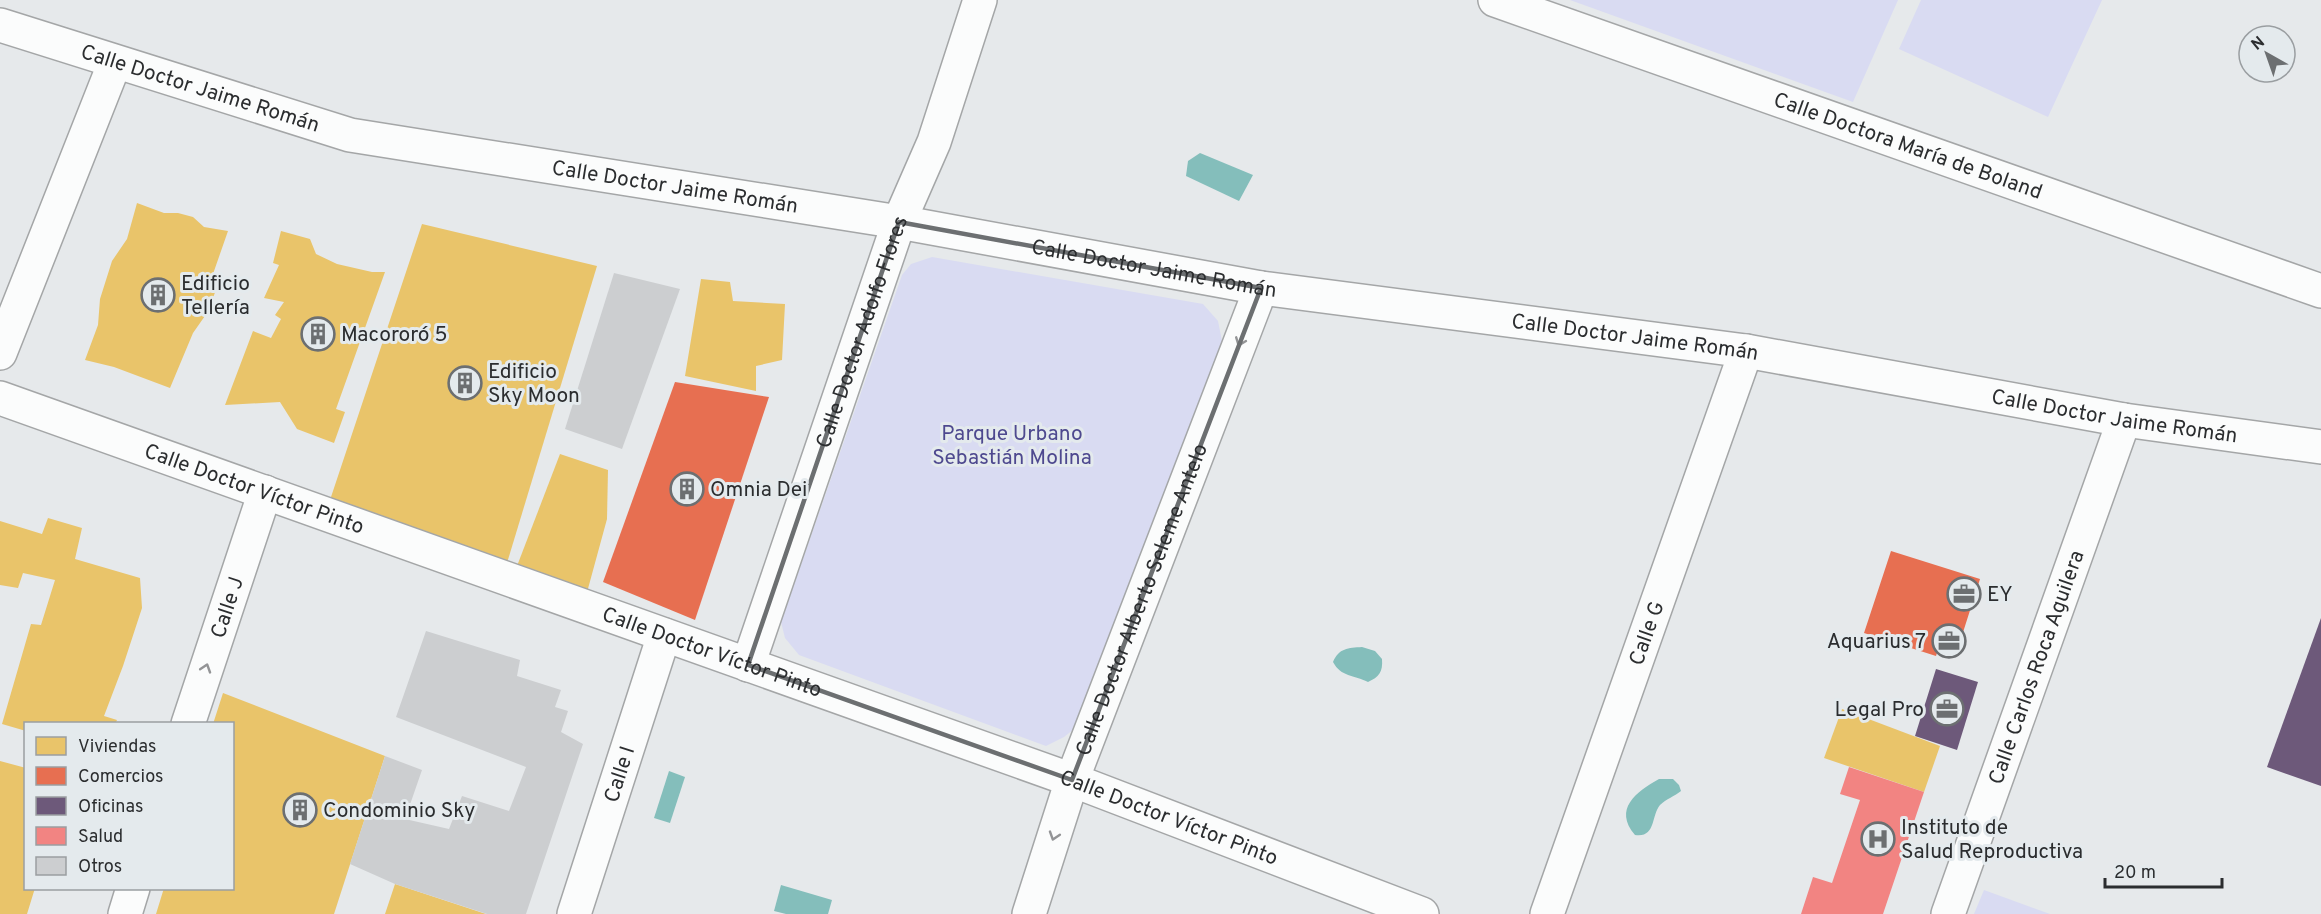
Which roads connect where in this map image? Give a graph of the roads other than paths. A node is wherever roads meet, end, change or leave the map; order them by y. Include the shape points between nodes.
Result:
1 (981, 0) edge
2 (1495, 0) edge
3 (0, 25) edge
4 (115, 62) junction
5 (899, 222) junction
6 (1261, 288) junction
7 (2321, 291) edge
8 (1746, 351) junction
9 (0, 353) edge
10 (0, 398) edge
11 (2124, 420) junction
12 (2321, 447) edge
13 (265, 492) junction
14 (664, 635) junction
15 (748, 665) junction
16 (188, 722) edge
17 (1072, 780) junction
18 (132, 890) edge
19 (125, 914) edge
20 (574, 914) edge
21 (1029, 914) edge
22 (1422, 914) edge
23 (1547, 914) edge
24 (1948, 914) edge

1 - 5 street, Calle Doctor Adolfo Flores via 934,142
2 - 7 street, Calle Doctora María de Boland
3 - 4 street, Calle Doctor Jaime Román
4 - 5 street, Calle Doctor Jaime Román via 350,135
4 - 9 street
5 - 6 street, Calle Doctor Jaime Román
5 - 15 street, Calle Doctor Adolfo Flores
6 - 8 street, Calle Doctor Jaime Román
6 -> 17 street, Calle Doctor Alberto Seleme Antelo
8 - 11 street, Calle Doctor Jaime Román
8 - 23 street, Calle G
10 - 13 street, Calle Doctor Víctor Pinto
11 - 12 street, Calle Doctor Jaime Román
11 - 24 street, Calle Carlos Roca Aguilera
13 - 14 street, Calle Doctor Víctor Pinto
16 -> 13 street, Calle J
14 - 15 street, Calle Doctor Víctor Pinto
14 - 20 street, Calle I
15 - 17 street, Calle Doctor Víctor Pinto
17 -> 21 street, Calle Doctor Alberto Seleme Antelo
17 - 22 street, Calle Doctor Víctor Pinto
18 - 19 street

